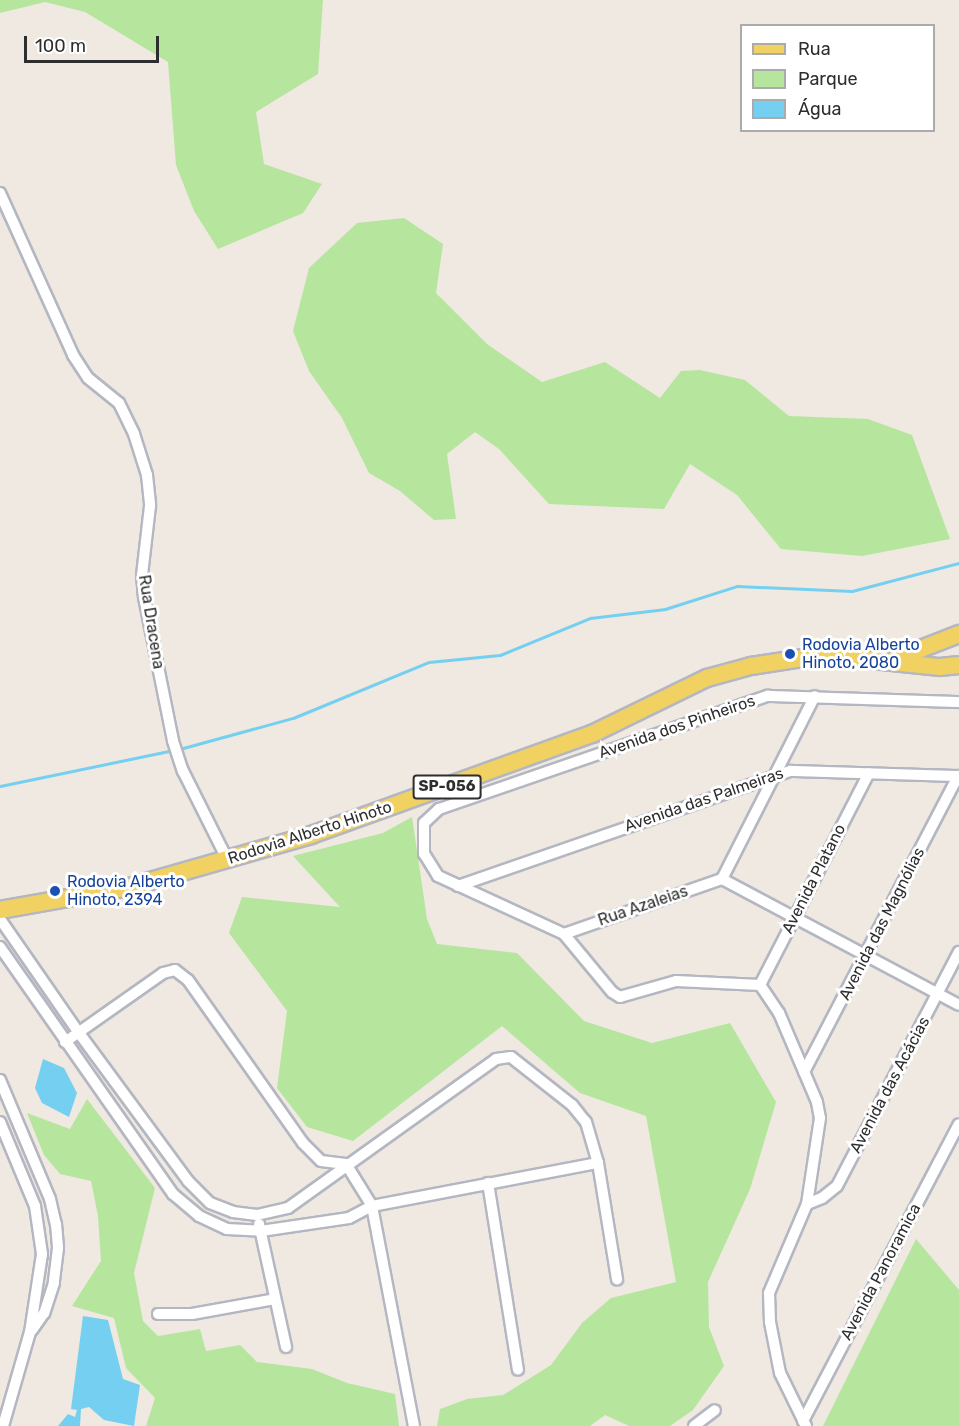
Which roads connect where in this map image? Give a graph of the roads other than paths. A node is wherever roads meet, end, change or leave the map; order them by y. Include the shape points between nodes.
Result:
1 (0, 194) edge
2 (959, 634) edge
3 (885, 661) junction
4 (959, 665) edge
5 (815, 696) junction
6 (959, 702) edge
7 (869, 773) junction
8 (776, 774) junction
9 (959, 776) edge
10 (228, 861) junction
11 (723, 879) junction
12 (458, 886) junction
13 (0, 910) edge
14 (794, 917) junction
15 (0, 919) edge
16 (564, 934) junction
17 (0, 947) edge
18 (959, 952) edge
19 (866, 955) junction
20 (37, 974) junction
21 (25, 984) junction
22 (760, 985) junction
23 (937, 993) junction
24 (53, 995) junction
25 (39, 1005) junction
26 (959, 1005) edge
27 (79, 1033) junction
28 (65, 1042) junction
29 (804, 1072) junction
30 (0, 1080) edge
31 (0, 1122) edge
32 (959, 1124) edge
33 (598, 1163) junction
34 (346, 1164) junction
35 (488, 1182) junction
36 (807, 1204) junction
37 (372, 1206) junction
38 (257, 1215) junction
39 (261, 1231) junction
40 (617, 1279) dead end
41 (275, 1299) junction
42 (158, 1314) dead end
43 (30, 1332) junction
44 (286, 1347) dead end
45 (518, 1370) dead end
46 (715, 1410) dead end
47 (804, 1424) edge
48 (3, 1426) edge
49 (414, 1426) edge
50 (694, 1426) edge

1 - 10 street, Rua Dracena via 73,355 88,378 119,403 140,454 150,506 142,575 144,597 173,741 177,758
2 - 3 main road, Rodovia Alberto Hinoto / SP-056
3 - 4 main road, Rodovia Alberto Hinoto / SP-056
3 - 10 main road, Rodovia Alberto Hinoto / SP-056 via 823,655 791,657 707,678 592,734
5 - 6 street, Avenida dos Pinheiros
5 - 8 street
5 - 12 street, Avenida dos Pinheiros via 781,695 745,702 439,809 424,823 424,854 438,876
7 - 8 street, Avenida das Palmeiras
7 - 9 street, Avenida das Palmeiras
7 - 14 street, Avenida Platano
8 - 11 street
8 - 12 street, Avenida das Palmeiras
9 - 19 street, Avenida das Magnólias
10 - 13 main road, Rodovia Alberto Hinoto / SP-056 via 129,887
11 - 14 street
11 - 16 street, Rua Azaleias
12 - 16 street
14 - 19 street
14 - 22 street, Avenida Platano
15 - 20 street
16 - 22 street via 620,997 676,981
17 - 21 street
18 - 23 street, Avenida das Acácias
19 - 23 street
19 - 29 street, Avenida das Magnólias
20 - 21 street
20 - 24 street
21 - 25 street
22 - 29 street via 779,1013
23 - 26 street
23 - 36 street, Avenida das Acácias via 837,1186
24 - 25 street
24 - 27 street
25 - 28 street
27 - 28 street
27 - 34 street via 163,973 175,970 188,980 312,1154 331,1165
27 - 38 street via 188,1181 210,1203 233,1212
28 - 39 street via 173,1194 215,1224
29 - 36 street via 820,1118
30 - 43 street via 50,1200 56,1224 58,1248 53,1290
31 - 43 street via 26,1181 40,1232 42,1254
32 - 47 street, Avenida Panoramica
33 - 34 street via 580,1113 518,1061 504,1056
33 - 35 street
33 - 40 street
34 - 37 street
34 - 38 street via 288,1209
35 - 37 street
35 - 45 street
36 - 47 street via 769,1293 780,1373
37 - 39 street via 349,1218
37 - 49 street
38 - 39 street
39 - 41 street
41 - 42 street via 192,1314
41 - 44 street
43 - 48 street
46 - 50 street

